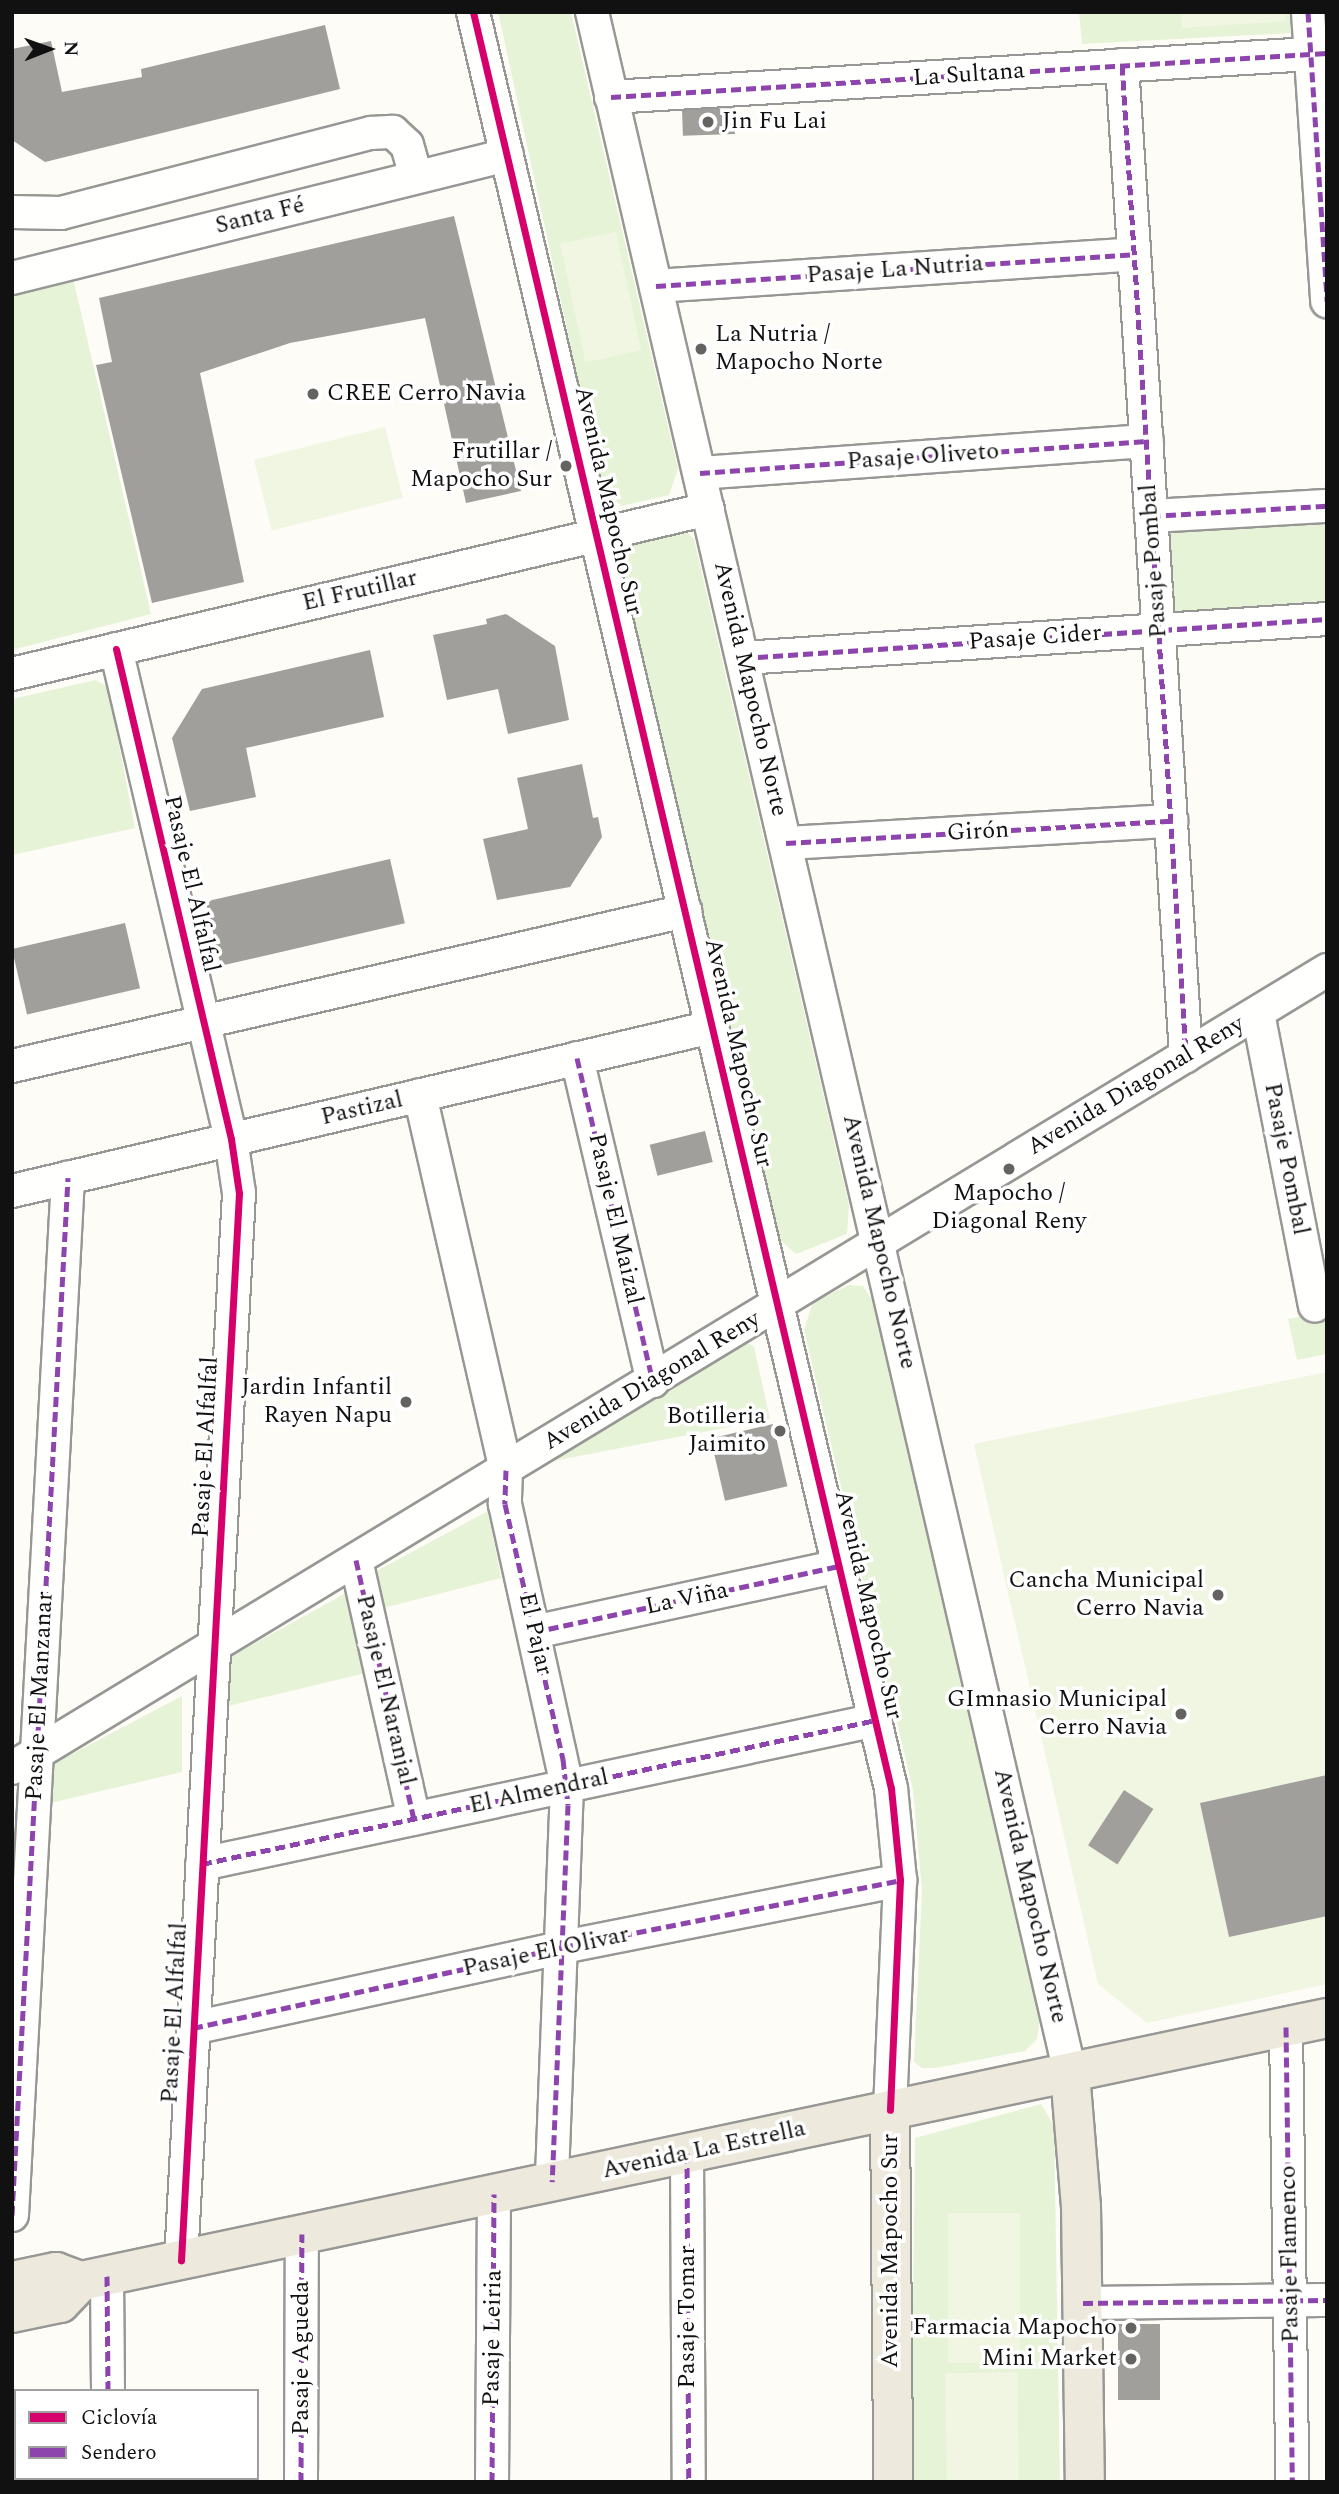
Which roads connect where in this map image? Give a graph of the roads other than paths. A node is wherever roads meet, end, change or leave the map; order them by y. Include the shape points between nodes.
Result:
1 (473, 12) edge
2 (592, 12) edge
3 (1308, 12) edge
4 (1319, 53) edge
5 (1122, 65) junction
6 (611, 97) junction
7 (507, 155) junction
8 (415, 177) junction
9 (12, 212) edge
10 (1134, 254) junction
11 (12, 278) edge
12 (656, 286) junction
13 (1327, 301) edge
14 (1147, 441) junction
15 (700, 473) junction
16 (1327, 506) edge
17 (708, 509) junction
18 (1151, 516) junction
19 (596, 535) junction
20 (1327, 618) edge
21 (1158, 630) junction
22 (116, 649) junction
23 (743, 658) junction
24 (12, 674) edge
25 (1171, 821) junction
26 (786, 843) junction
27 (685, 911) junction
28 (1327, 970) edge
29 (1258, 1013) junction
30 (202, 1022) junction
31 (712, 1027) junction
32 (1186, 1056) junction
33 (577, 1058) junction
34 (12, 1066) edge
35 (420, 1095) junction
36 (231, 1139) junction
37 (68, 1178) junction
38 (12, 1191) edge
39 (880, 1243) junction
40 (1317, 1261) edge
41 (1315, 1305) dead end
42 (778, 1306) junction
43 (653, 1381) junction
44 (506, 1470) junction
45 (356, 1560) junction
46 (839, 1566) junction
47 (534, 1632) junction
48 (214, 1646) junction
49 (876, 1720) junction
50 (25, 1761) edge
51 (567, 1786) junction
52 (414, 1819) junction
53 (202, 1864) junction
54 (900, 1880) junction
55 (563, 1947) junction
56 (1327, 2018) edge
57 (1286, 2026) junction
58 (194, 2028) junction
59 (1070, 2073) junction
60 (890, 2110) junction
61 (687, 2153) junction
62 (552, 2182) junction
63 (494, 2194) junction
64 (12, 2215) edge
65 (302, 2234) junction
66 (181, 2260) junction
67 (94, 2278) junction
68 (12, 2281) edge
69 (1327, 2300) edge
70 (1290, 2301) junction
71 (1083, 2303) junction
72 (12, 2313) edge
73 (107, 2389) edge
74 (301, 2482) edge
75 (492, 2482) edge
76 (689, 2482) edge
77 (893, 2482) edge
78 (1085, 2482) edge
79 (1292, 2482) edge

1 - 7 street, Avenida Mapocho Sur
2 - 6 street, Avenida Mapocho Norte
3 - 4 street
4 - 5 street, La Sultana
4 - 13 street
5 - 6 street, La Sultana
5 - 10 street, Pasaje Pombal
6 - 12 street, Avenida Mapocho Norte
7 - 8 street, Santa Fé
7 - 19 street, Avenida Mapocho Sur
8 - 9 street via 407,145 393,132 372,133 61,213
8 - 11 street, Santa Fé
10 - 12 street, Pasaje La Nutria
10 - 14 street, Pasaje Pombal
12 - 15 street, Avenida Mapocho Norte
14 - 15 street, Pasaje Oliveto
14 - 18 street, Pasaje Pombal
15 - 17 street, Avenida Mapocho Norte
16 - 18 street
17 - 19 street, El Frutillar
17 - 23 street, Avenida Mapocho Norte
18 - 21 street, Pasaje Pombal
19 - 22 street, El Frutillar
19 - 27 street, Avenida Mapocho Sur
20 - 21 street, Pasaje Cider
21 - 23 street, Pasaje Cider
21 - 25 street, Pasaje Pombal
22 - 24 street, El Frutillar
22 - 30 street, Pasaje El Alfalfal
23 - 26 street, Avenida Mapocho Norte
25 - 26 street, Girón
25 - 32 street, Pasaje Pombal
26 - 39 street, Avenida Mapocho Norte
27 - 30 street
27 - 31 street, Avenida Mapocho Sur
28 - 29 street, Avenida Diagonal Reny
29 - 32 street, Avenida Diagonal Reny
29 - 40 street, Pasaje Pombal
30 - 34 street
30 - 36 street, Pasaje El Alfalfal
31 - 33 street, Pastizal
31 - 42 street, Avenida Mapocho Sur
32 - 39 street, Avenida Diagonal Reny
33 - 35 street, Pastizal
33 - 43 street, Pasaje El Maizal
35 - 36 street, Pastizal
35 - 44 street, El Pajar
36 - 37 street, Pastizal
36 - 48 street, Pasaje El Alfalfal via 239,1193
37 - 38 street, Pastizal
37 - 50 street, Pasaje El Manzanar
39 - 42 street, Avenida Diagonal Reny
39 - 59 street, Avenida Mapocho Norte
40 - 41 street, Pasaje Pombal
42 - 43 street, Avenida Diagonal Reny
42 - 46 street, Avenida Mapocho Sur
43 - 44 street, Avenida Diagonal Reny
44 - 45 street, Avenida Diagonal Reny
44 - 47 street, El Pajar via 505,1504
45 - 48 street, Avenida Diagonal Reny
45 - 52 street, Pasaje El Naranjal
46 - 47 street, La Viña
46 - 49 street, Avenida Mapocho Sur
47 - 51 street, El Pajar
48 - 50 street, Avenida Diagonal Reny
48 - 53 street, Pasaje El Alfalfal
49 - 51 street, El Almendral
49 - 54 street, Avenida Mapocho Sur via 896,1813
50 - 64 street, Pasaje El Manzanar
51 - 52 street, El Almendral
51 - 55 street, El Pajar
52 - 53 street, El Almendral
53 - 58 street, Pasaje El Alfalfal
54 - 55 street, Pasaje El Olivar
54 - 60 street, Avenida Mapocho Sur
55 - 58 street, Pasaje El Olivar
55 - 62 street, El Pajar
56 - 57 main road, Avenida La Estrella
57 - 59 main road, Avenida La Estrella
57 - 70 street, Pasaje Flamenco
58 - 66 street, Pasaje El Alfalfal
59 - 60 main road, Avenida La Estrella
59 - 71 main road, Avenida Mapocho Norte
60 - 61 main road, Avenida La Estrella
60 - 77 main road, Avenida Mapocho Sur
61 - 62 main road, Avenida La Estrella
61 - 76 street, Pasaje Tomar
62 - 63 main road, Avenida La Estrella
63 - 65 main road, Avenida La Estrella
63 - 75 street, Pasaje Leiria
65 - 66 main road, Avenida La Estrella
65 - 74 street, Pasaje Agueda
66 - 67 main road, Avenida La Estrella
67 - 68 main road, Avenida La Estrella via 56,2273
67 - 72 main road, Avenida La Estrella via 60,2303
67 - 73 street
69 - 70 street
70 - 71 street
70 - 79 street, Pasaje Flamenco
71 - 78 main road, Avenida Mapocho Norte

